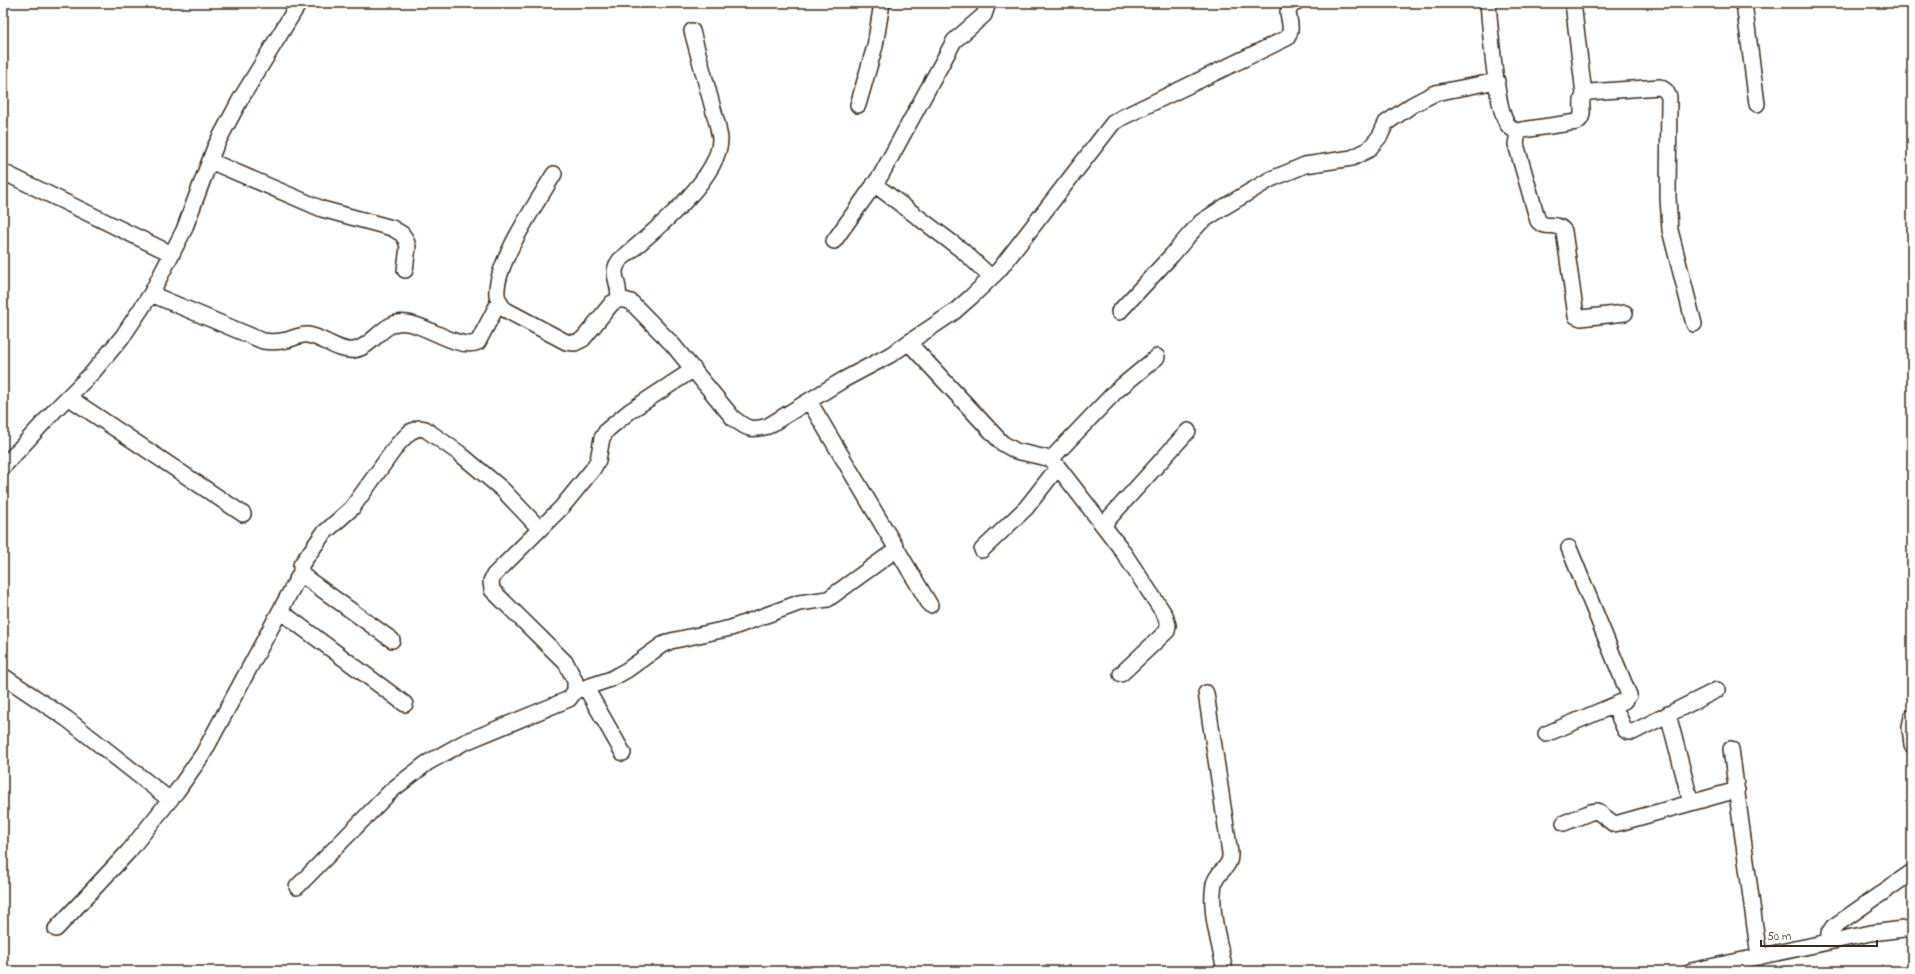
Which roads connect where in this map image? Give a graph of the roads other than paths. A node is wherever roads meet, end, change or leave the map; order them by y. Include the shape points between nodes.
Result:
1 (299, 3) edge
2 (882, 3) edge
3 (988, 3) edge
4 (1295, 3) edge
5 (1488, 3) edge
6 (1573, 3) edge
7 (1744, 3) edge
8 (692, 31) dead end
9 (1497, 81) junction
10 (1584, 94) junction
11 (1757, 104) dead end
12 (858, 105) dead end
13 (1518, 133) junction
14 (210, 161) junction
15 (3, 172) edge
16 (554, 174) dead end
17 (874, 184) junction
18 (834, 241) dead end
19 (172, 254) junction
20 (404, 270) dead end
21 (991, 277) junction
22 (151, 294) junction
23 (618, 300) junction
24 (499, 302) junction
25 (1119, 312) dead end
26 (1625, 313) dead end
27 (1694, 324) dead end
28 (909, 343) junction
29 (1157, 357) dead end
30 (694, 369) junction
31 (68, 396) junction
32 (809, 401) junction
33 (1188, 431) dead end
34 (1054, 463) junction
35 (3, 467) edge
36 (243, 514) dead end
37 (1103, 525) junction
38 (540, 529) junction
39 (1569, 548) dead end
40 (897, 549) junction
41 (982, 550) dead end
42 (301, 572) junction
43 (930, 606) dead end
44 (280, 610) junction
45 (392, 640) dead end
46 (1121, 674) dead end
47 (3, 676) edge
48 (581, 690) junction
49 (1717, 690) dead end
50 (1206, 693) dead end
51 (405, 704) dead end
52 (1614, 706) junction
53 (1668, 714) junction
54 (1912, 717) edge
55 (1546, 734) dead end
56 (1912, 745) edge
57 (1731, 749) dead end
58 (623, 753) dead end
59 (1737, 790) junction
60 (170, 800) junction
61 (1691, 803) junction
62 (1564, 823) dead end
63 (1912, 872) edge
64 (298, 887) dead end
65 (1912, 928) edge
66 (56, 929) dead end
67 (1828, 942) junction
68 (1759, 957) junction
69 (1740, 966) edge
70 (1225, 971) edge
71 (1691, 971) edge

1 - 14 street via 240,100
2 - 12 street via 875,46
3 - 17 street via 984,15 954,41
4 - 21 street via 1288,12 1291,27 1287,38 1113,123
5 - 9 street
6 - 10 street
7 - 11 street
8 - 23 street via 718,127 718,150 709,170 685,203 615,267 614,274 620,293
9 - 13 street via 1503,116 1508,126
9 - 25 street via 1435,93 1412,104 1386,124 1368,150 1352,158 1305,165 1271,179 1224,207 1201,222
10 - 13 street via 1581,100 1582,119 1577,122 1522,130
10 - 27 street via 1660,86 1669,97 1670,230
13 - 26 street via 1516,144 1538,221 1545,226 1560,226 1564,231 1576,316 1581,318
14 - 19 street via 184,230
14 - 20 street via 322,209 392,228 406,240 408,247
15 - 19 street
16 - 24 street via 510,250 501,271 497,294
17 - 18 street
17 - 21 street via 963,251
19 - 22 street
21 - 28 street via 954,312
22 - 24 street via 263,341 274,342 308,335 353,350 396,323 414,325 472,345 478,342
22 - 31 street via 123,336 93,372
23 - 24 street via 583,339 575,343 566,342 504,309
23 - 30 street via 625,299 631,302
28 - 32 street
28 - 34 street via 1002,443 1016,451
29 - 34 street via 1116,391
30 - 32 street via 733,418 745,428 768,426
30 - 38 street via 630,411 607,430 602,438 598,460 593,469
31 - 35 street
31 - 36 street
32 - 40 street
33 - 37 street
34 - 37 street
34 - 41 street via 1026,508
37 - 46 street via 1165,614 1168,625 1162,637
38 - 42 street via 502,489 459,453 425,429 419,428 410,432 398,444 352,508 322,534 301,565
38 - 48 street via 494,575 492,590 566,663
39 - 52 street via 1628,691 1628,698
40 - 43 street
40 - 48 street via 828,599 799,603 731,628 671,641 605,682
42 - 44 street
42 - 45 street
44 - 51 street
44 - 60 street via 203,754
47 - 60 street via 67,719
48 - 58 street
48 - 64 street via 569,699 463,744 427,763 392,790
49 - 53 street
50 - 70 street via 1231,861 1217,875 1214,885 1215,918
52 - 53 street via 1628,732 1633,732
52 - 55 street
53 - 61 street
54 - 56 street
57 - 59 street
59 - 61 street
59 - 68 street
60 - 66 street via 129,851
61 - 62 street via 1614,824 1597,811
63 - 67 street via 1833,927
65 - 67 street
67 - 68 street
68 - 69 street
69 - 71 street

